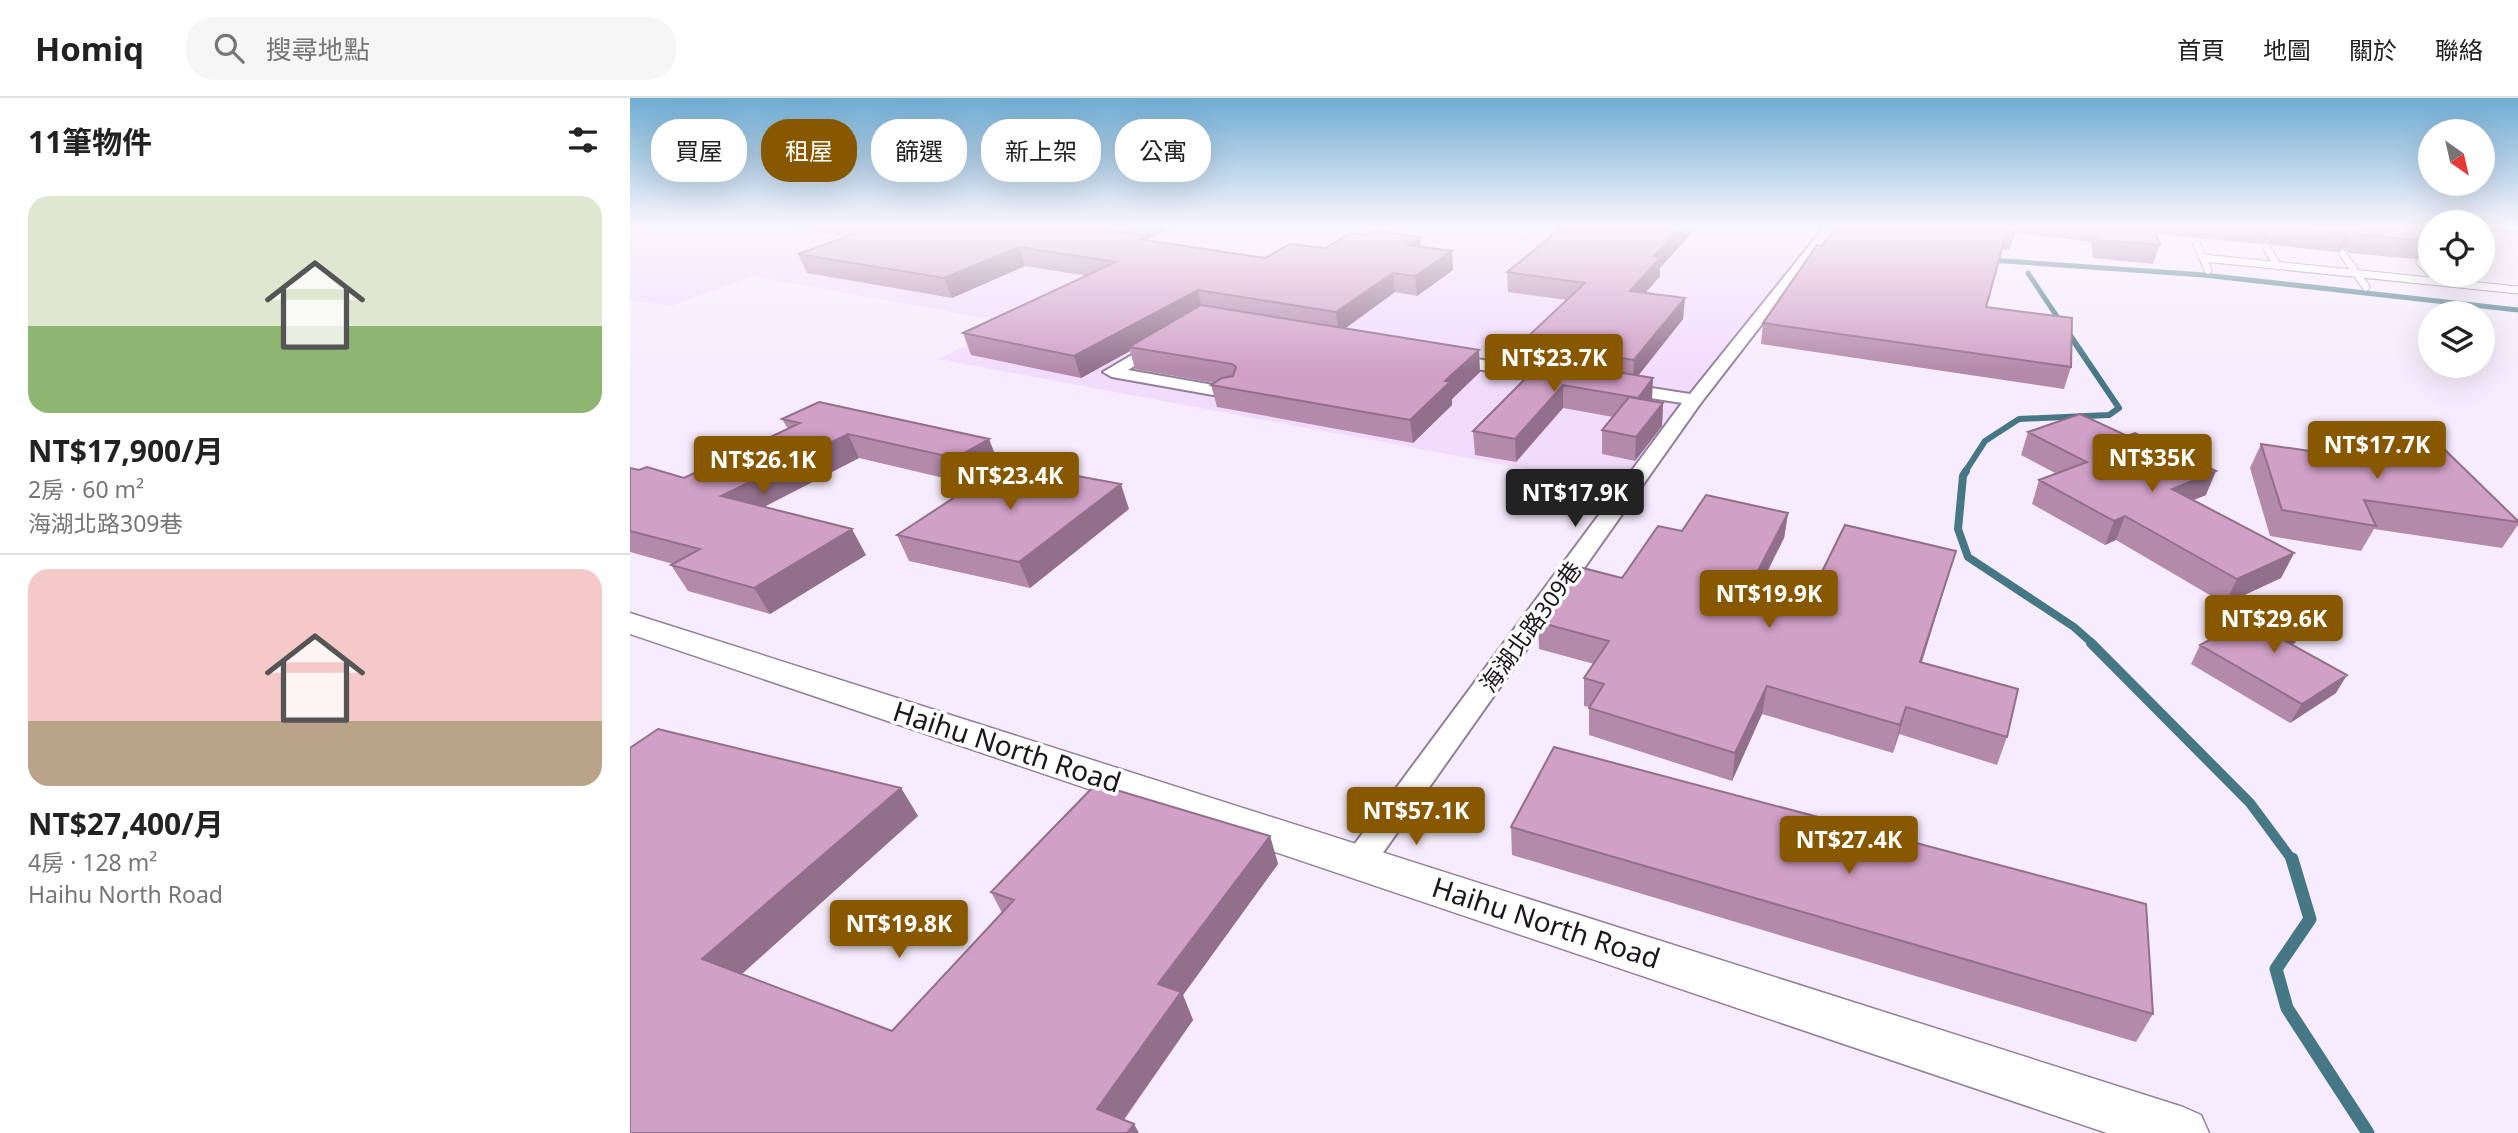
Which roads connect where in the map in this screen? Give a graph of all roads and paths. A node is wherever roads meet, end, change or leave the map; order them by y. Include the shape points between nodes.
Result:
1 (1794, 274) edge
2 (2356, 274) edge
3 (2359, 274) edge
4 (2418, 280) edge
5 (2366, 287) dead end
6 (2444, 287) edge
7 (2488, 287) edge
8 (2518, 290) edge
9 (2451, 295) dead end
10 (1180, 332) edge
11 (1434, 357) edge
12 (1230, 393) edge
13 (1694, 400) junction
14 (630, 623) edge
15 (1359, 862) junction
16 (2183, 1133) edge

1 - 13 street, 海湖北路309巷
2 - 5 lane
3 - 4 lane
6 - 9 lane
7 - 8 lane
10 - 12 street via 1112,372
11 - 13 street
13 - 15 street, 海湖北路309巷
14 - 15 street, Haihu North Road
15 - 16 street, Haihu North Road

